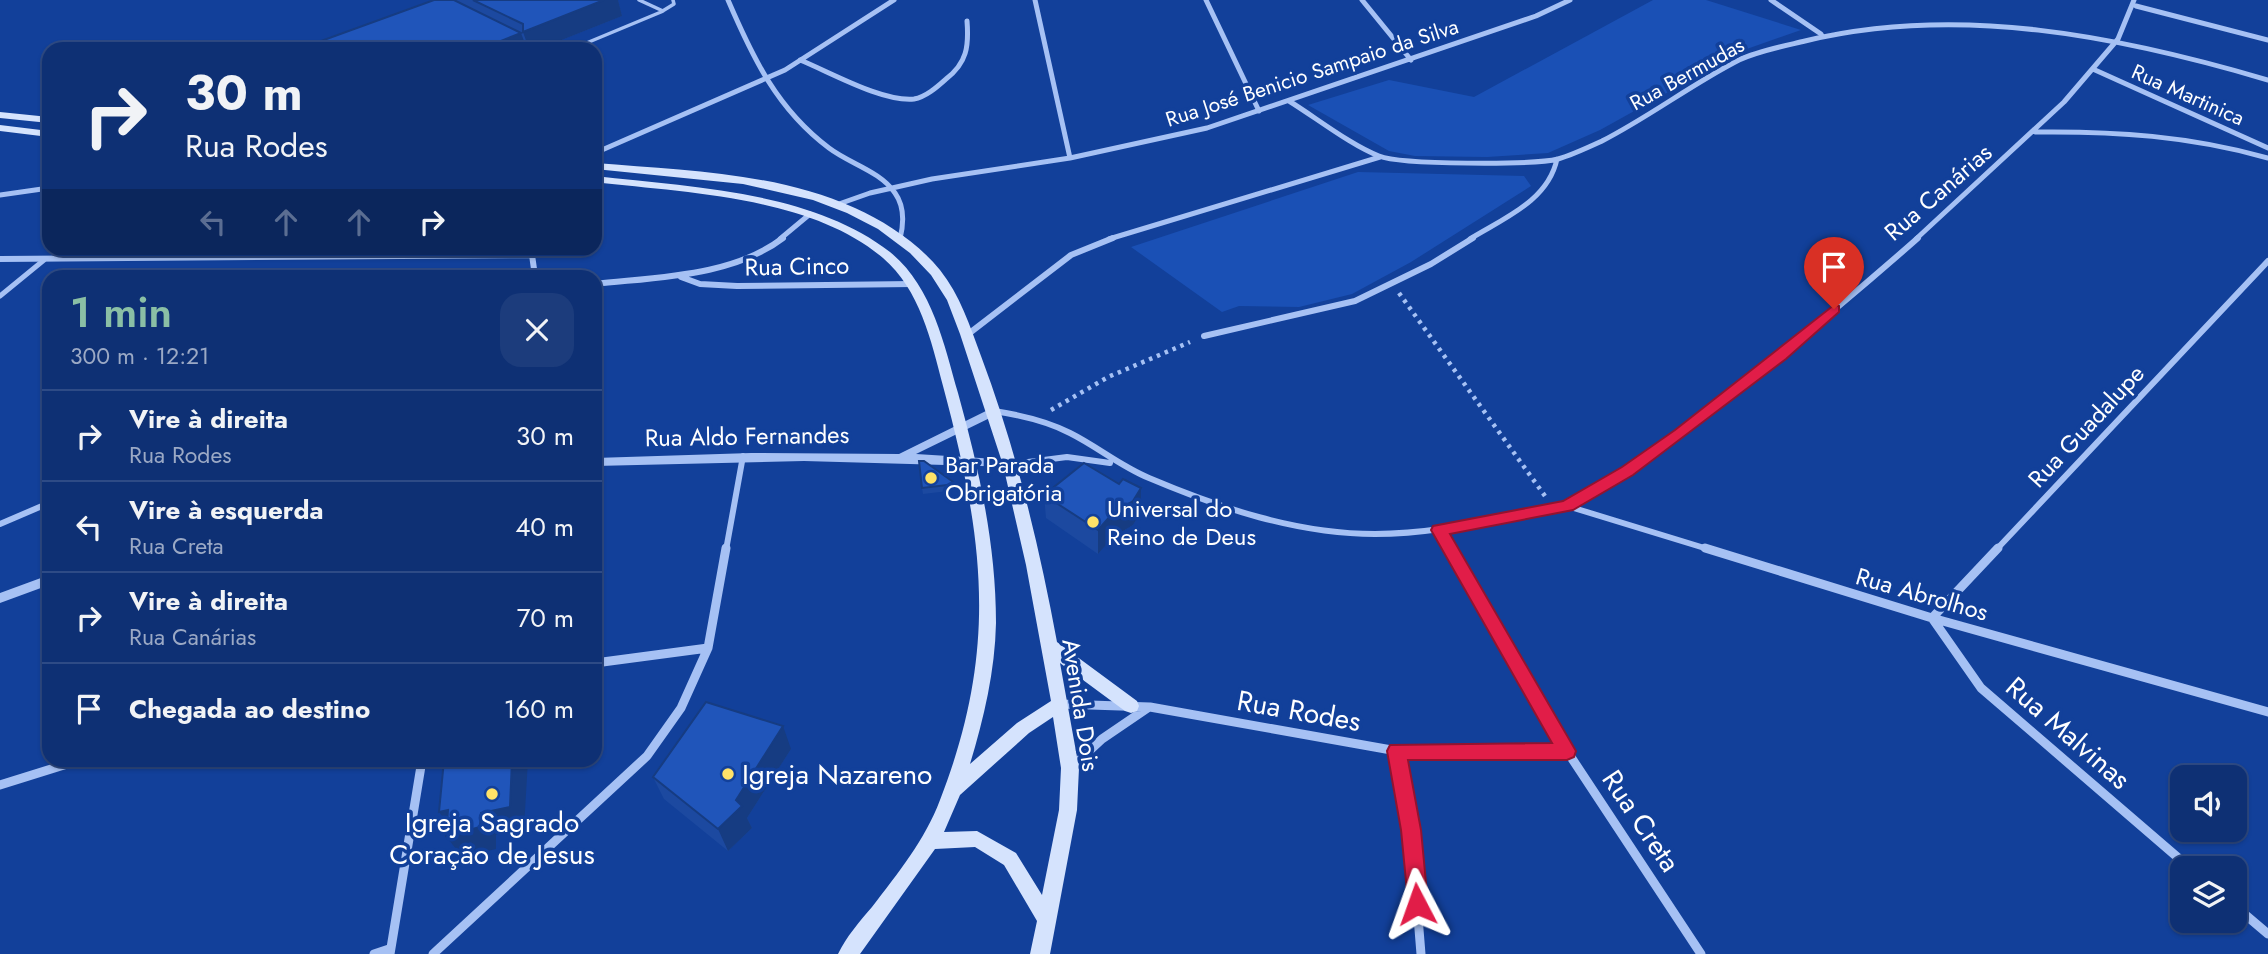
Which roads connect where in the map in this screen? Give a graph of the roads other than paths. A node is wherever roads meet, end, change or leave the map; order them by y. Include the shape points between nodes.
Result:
1 (639, 0) edge
2 (673, 0) edge
3 (728, 0) edge
4 (894, 0) edge
5 (1035, 0) edge
6 (1206, 0) edge
7 (1362, 0) edge
8 (1570, 0) edge
9 (1771, 0) edge
10 (649, 2) edge
11 (2135, 3) edge
12 (663, 11) junction
13 (967, 21) dead end
14 (1821, 34) junction
15 (2119, 39) junction
16 (2268, 40) edge
17 (589, 42) edge
18 (800, 60) junction
19 (1411, 60) junction
20 (2095, 70) junction
21 (763, 80) junction
22 (2268, 80) edge
23 (1289, 101) junction
24 (1259, 111) junction
25 (0, 115) edge
26 (42, 118) edge
27 (0, 128) edge
28 (2035, 132) junction
29 (42, 133) edge
30 (2268, 148) edge
31 (602, 150) edge
32 (1380, 157) junction
33 (2268, 158) edge
34 (1070, 159) junction
35 (1557, 159) junction
36 (602, 167) edge
37 (602, 180) edge
38 (42, 188) edge
39 (892, 188) junction
40 (0, 195) edge
41 (836, 205) junction
42 (810, 214) junction
43 (900, 242) junction
44 (288, 256) edge
45 (0, 259) edge
46 (44, 260) junction
47 (2268, 261) edge
48 (681, 277) junction
49 (602, 283) edge
50 (914, 284) junction
51 (0, 296) edge
52 (967, 335) junction
53 (1204, 336) road end
54 (994, 411) junction
55 (961, 425) junction
56 (743, 456) junction
57 (900, 457) junction
58 (970, 461) junction
59 (602, 462) edge
60 (1115, 463) junction
61 (1012, 464) junction
62 (42, 506) edge
63 (1567, 506) junction
64 (0, 524) edge
65 (1439, 530) junction
66 (42, 582) edge
67 (0, 597) edge
68 (1932, 618) junction
69 (1047, 644) junction
70 (708, 648) junction
71 (602, 662) edge
72 (1059, 704) junction
73 (1131, 706) junction
74 (1150, 707) junction
75 (2268, 712) edge
76 (1397, 751) junction
77 (1567, 751) junction
78 (58, 767) edge
79 (421, 767) edge
80 (1070, 768) junction
81 (0, 785) edge
82 (953, 790) junction
83 (930, 841) junction
84 (2176, 856) edge
85 (2247, 916) edge
86 (1046, 918) junction
87 (2268, 934) edge
88 (389, 952) edge
89 (374, 954) edge
90 (433, 954) edge
91 (848, 954) edge
92 (1040, 954) edge
93 (1421, 954) edge
94 (1702, 954) edge

1 - 10 lane
2 - 12 lane
3 - 21 street
4 - 18 street
5 - 34 street
6 - 24 street
7 - 19 street
8 - 19 street, Rua José Benicio Sampaio da Silva
9 - 14 street
10 - 12 lane
11 - 15 street, Rua Canárias via 2132,20
11 - 16 street
12 - 17 lane
13 - 18 street via 969,53 964,62 936,88 910,99
14 - 15 street, Rua Bermudas via 1905,20 1977,19
14 - 35 street, Rua Bermudas via 1741,59 1602,141
15 - 20 street, Rua Canárias
15 - 22 street, Rua Bermudas
18 - 21 street
19 - 23 street, Rua José Benicio Sampaio da Silva
20 - 28 street, Rua Canárias
20 - 30 street, Rua Martinica
21 - 31 street
21 - 39 street via 818,141
23 - 24 street, Rua José Benicio Sampaio da Silva
23 - 32 street, Rua Bermudas
24 - 34 street, Rua José Benicio Sampaio da Silva via 1207,128
25 - 26 main road
27 - 29 main road
28 - 33 street via 2171,135
28 - 63 street, Rua Canárias via 1781,355 1628,471
32 - 35 street, Rua Bermudas via 1462,163
32 - 52 street via 1112,238 1072,255
34 - 39 street, Rua José Benicio Sampaio da Silva
35 - 53 street via 1553,177 1534,199 1392,284 1355,300
36 - 41 main road, Avenida Dois via 746,184
37 - 42 main road
38 - 40 street
39 - 41 street, Rua José Benicio Sampaio da Silva
39 - 43 street via 904,210
41 - 43 main road, Avenida Dois
42 - 48 street, Rua Cinco via 769,247
42 - 50 main road via 884,254
43 - 52 main road, Avenida Dois via 940,278
44 - 46 street
45 - 46 street
46 - 51 lane
47 - 68 street, Rua Guadalupe
48 - 49 street, Rua Cinco
48 - 50 street, Rua Cinco via 700,284 737,286
50 - 55 main road via 934,331
52 - 54 main road, Avenida Dois
54 - 55 street, Rua Aldo Fernandes
54 - 60 street, Rua Canárias via 1039,419 1079,438
54 - 61 main road, Avenida Dois
55 - 57 street, Rua Aldo Fernandes
55 - 58 main road
56 - 57 street, Rua Aldo Fernandes
56 - 59 street, Rua Aldo Fernandes
56 - 70 street
57 - 58 street, Rua Aldo Fernandes
58 - 61 street, Rua Aldo Fernandes
58 - 82 main road via 986,541 990,620 974,727
60 - 61 street, Rua Canárias via 1067,457
60 - 65 street, Rua Canárias via 1196,497 1317,529 1371,534
61 - 69 main road, Avenida Dois
62 - 64 street
63 - 65 street, Rua Canárias
63 - 68 street, Rua Abrolhos
65 - 77 street, Rua Creta
66 - 67 street
68 - 75 street, Rua Abrolhos
68 - 84 street, Rua Malvinas via 1981,688
69 - 72 main road, Avenida Dois
69 - 73 main road
70 - 71 street
70 - 90 street via 681,708 647,755 513,885
72 - 73 street, Rua Rodes
72 - 80 main road, Avenida Dois
72 - 82 main road via 1023,728
73 - 74 street, Rua Rodes
74 - 76 street, Rua Rodes
74 - 80 street via 1102,739
76 - 77 street, Rua Rodes
76 - 93 street via 1411,830
77 - 94 street, Rua Creta
78 - 81 street
79 - 88 street
80 - 86 main road, Avenida Dois via 1068,810
82 - 83 main road
83 - 86 main road via 977,839 1010,859
83 - 91 main road
85 - 87 street
86 - 92 main road, Avenida Dois
88 - 89 street

